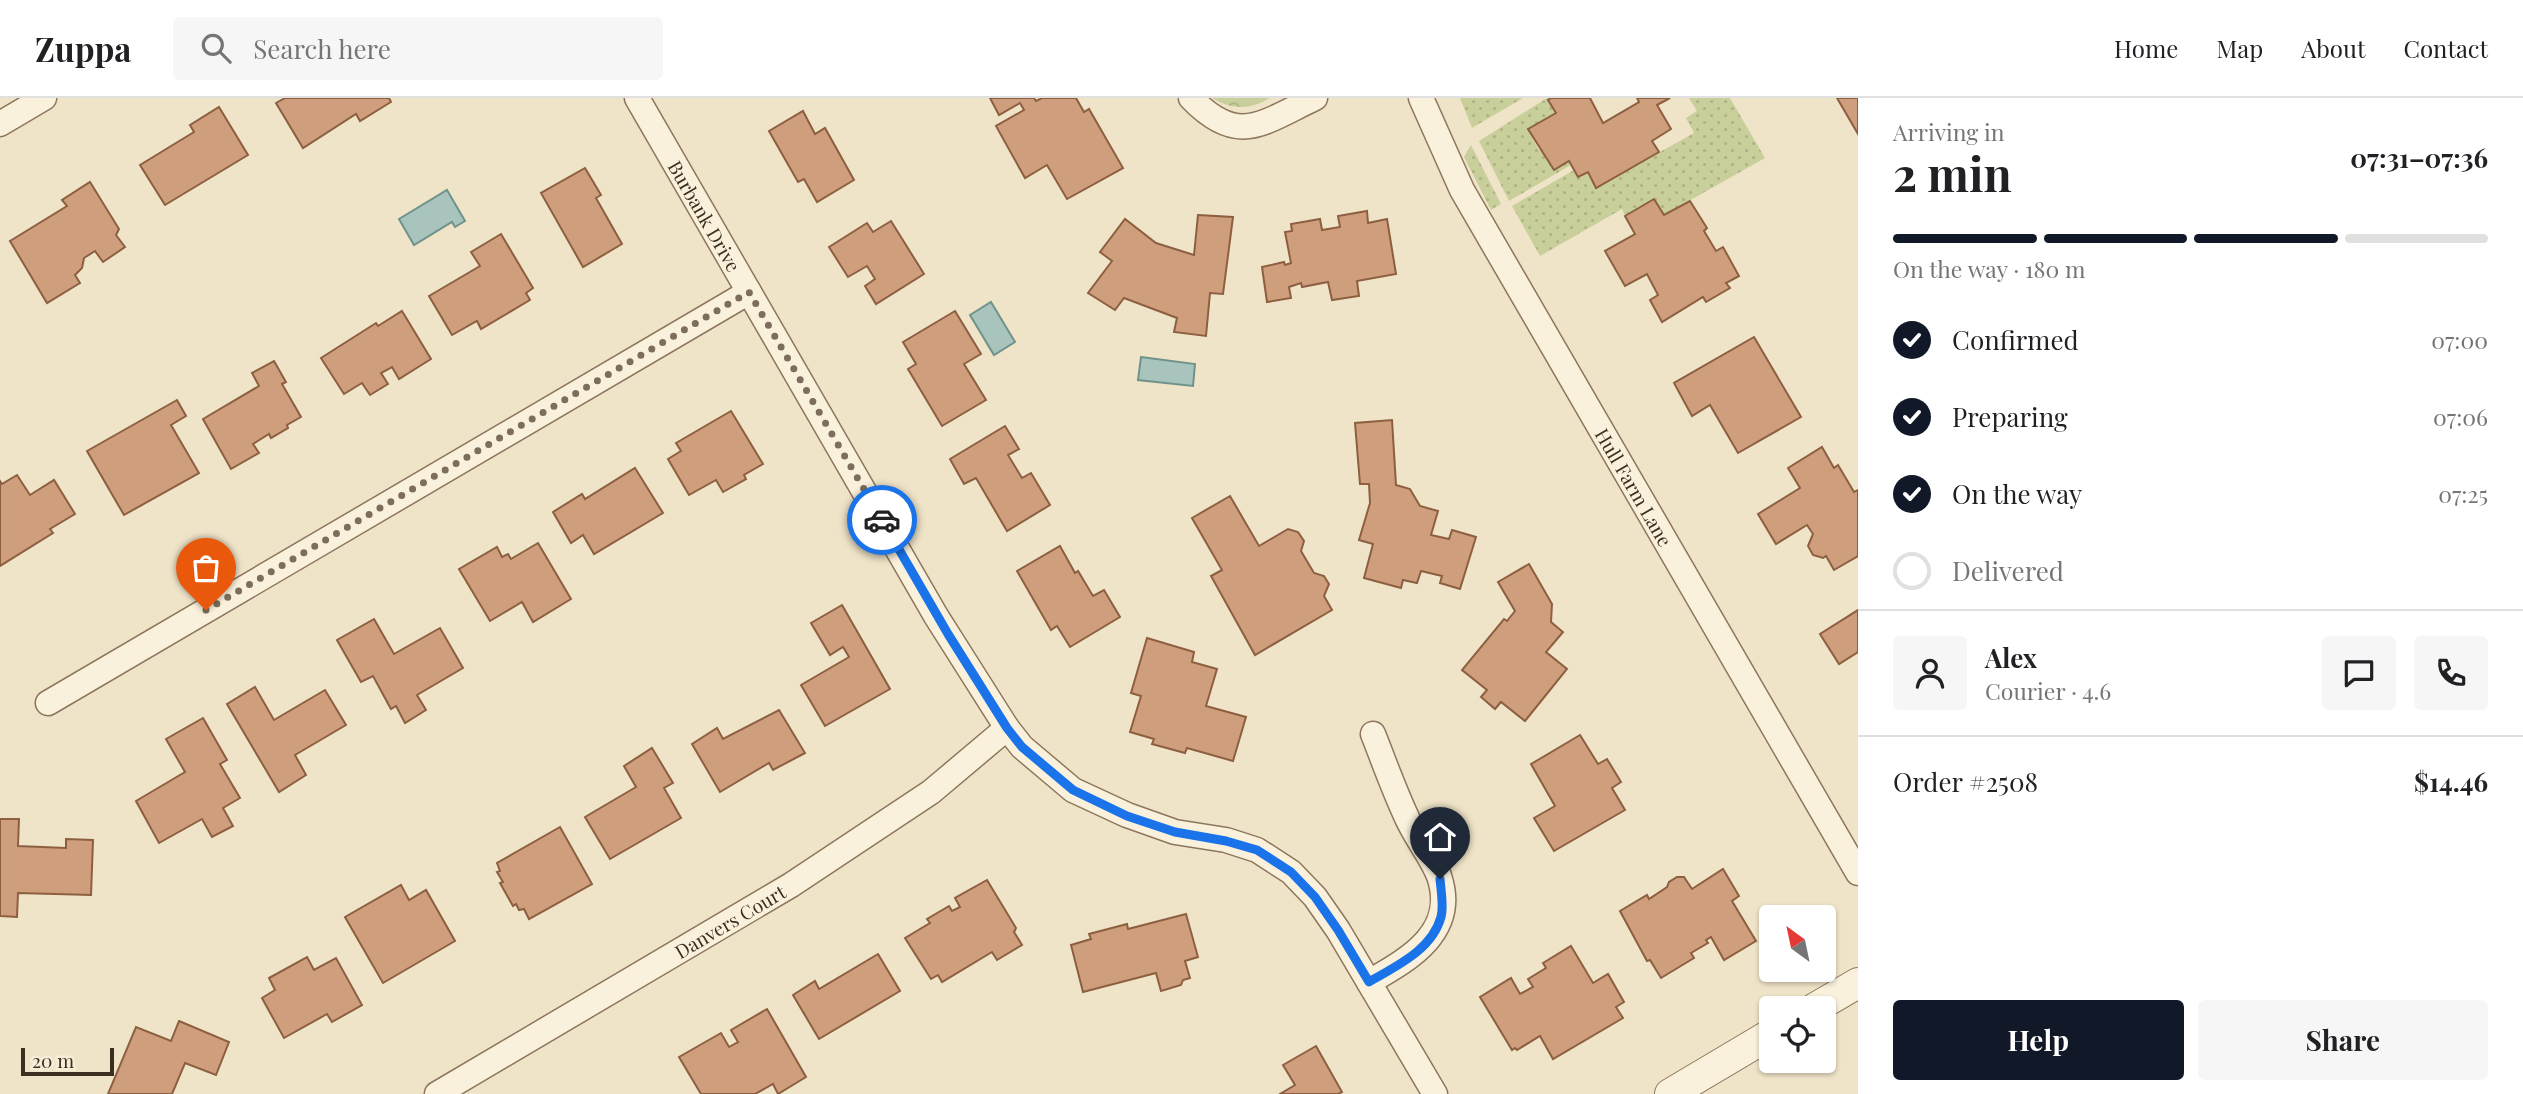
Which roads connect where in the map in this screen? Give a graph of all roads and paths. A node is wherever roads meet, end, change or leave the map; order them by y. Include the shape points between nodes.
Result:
1 (44, 98) edge
2 (637, 98) edge
3 (1191, 98) edge
4 (1315, 98) edge
5 (1421, 98) edge
6 (0, 124) edge
7 (749, 292) junction
8 (48, 704) dead end
9 (1007, 728) junction
10 (1373, 734) dead end
11 (1858, 873) edge
12 (1369, 982) junction
13 (1858, 983) edge
14 (1836, 996) edge
15 (1759, 1041) edge
16 (437, 1094) edge
17 (1435, 1094) edge
18 (1671, 1094) edge

1 - 6 street
2 - 7 street, Burbank Drive
3 - 4 street via 1209,117 1234,128 1262,123
5 - 11 street, Hull Farm Lane via 1462,190
7 - 8 street
7 - 9 street, Burbank Drive via 936,616
9 - 12 street, Burbank Drive via 1022,747 1073,790 1175,832 1257,850 1291,872 1315,897
9 - 16 street, Danvers Court via 931,792 790,885
10 - 12 street via 1410,824 1440,879 1442,899 1441,917 1421,948
12 - 17 street, Burbank Drive
13 - 14 street
15 - 18 street

